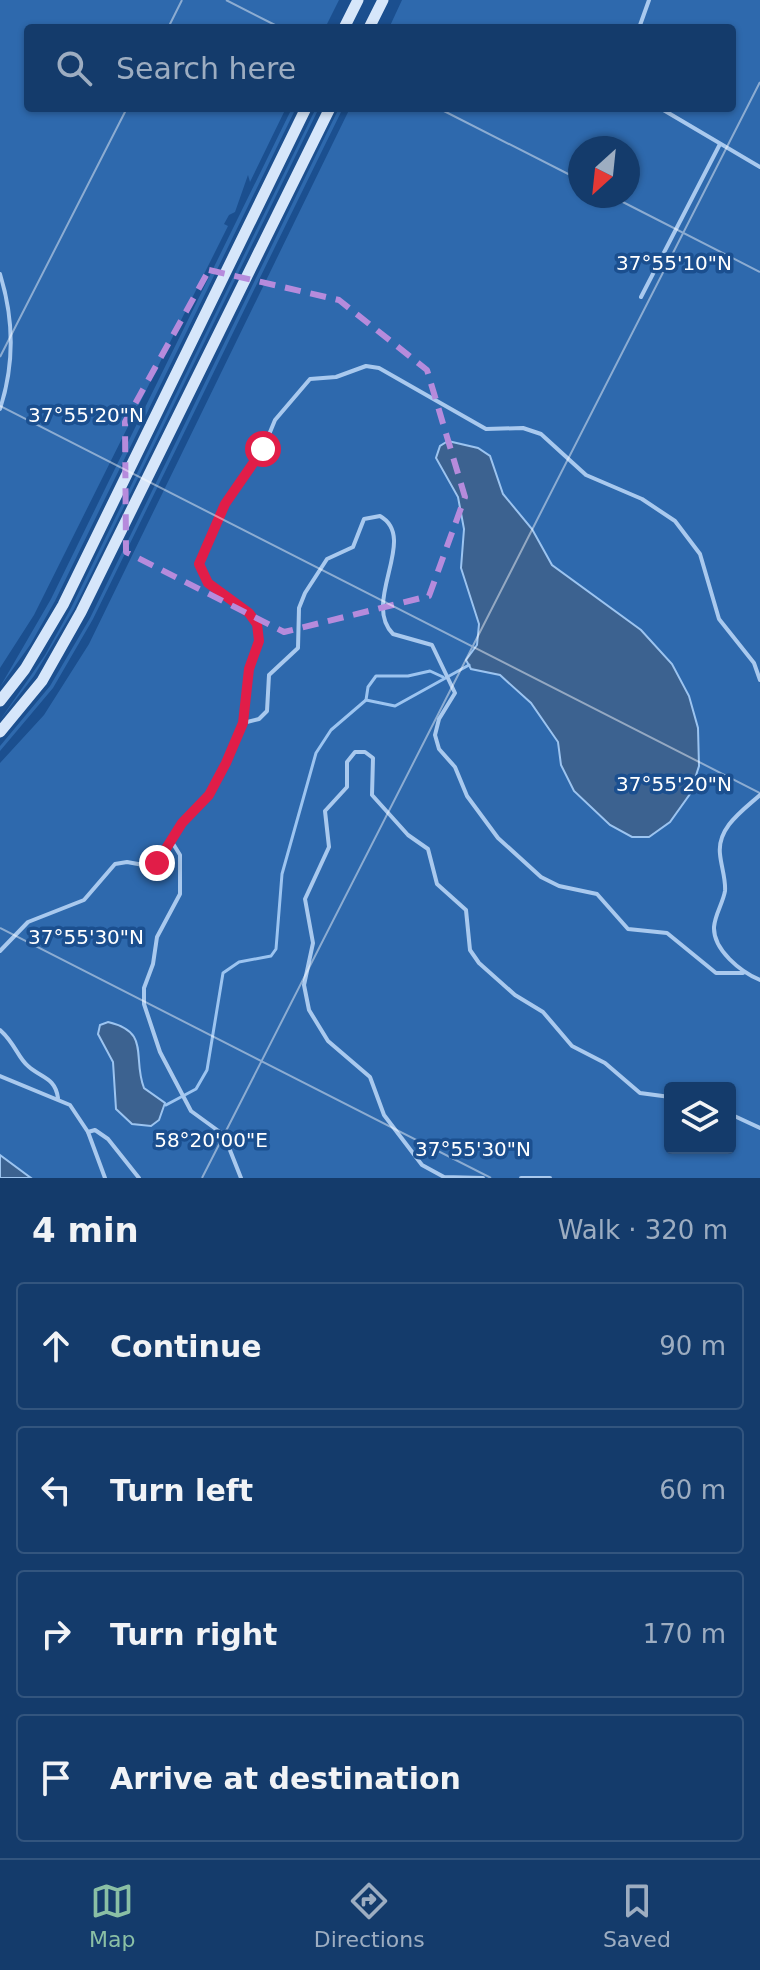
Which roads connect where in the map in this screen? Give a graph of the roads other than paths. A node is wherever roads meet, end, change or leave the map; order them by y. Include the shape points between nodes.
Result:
1 (358, 0) edge
2 (383, 0) edge
3 (649, 0) edge
4 (346, 24) edge
5 (371, 24) edge
6 (640, 24) edge
7 (304, 112) edge
8 (328, 112) edge
9 (667, 112) edge
10 (720, 144) junction
11 (760, 167) edge
12 (0, 274) edge
13 (641, 297) dead end
14 (0, 409) edge
15 (760, 660) edge
16 (754, 663) junction
17 (760, 680) edge
18 (0, 701) edge
19 (243, 723) junction
20 (0, 732) edge
21 (760, 795) edge
22 (172, 842) junction
23 (0, 951) edge
24 (743, 973) junction
25 (760, 980) edge
26 (0, 1030) edge
27 (0, 1076) edge
28 (664, 1097) edge
29 (58, 1098) junction
30 (736, 1117) edge
31 (760, 1128) edge
32 (88, 1132) junction
33 (105, 1178) edge
34 (139, 1178) edge
35 (241, 1178) edge
36 (483, 1178) edge
37 (521, 1178) edge
38 (550, 1178) edge

1 - 4 street
2 - 5 street
3 - 6 lane
7 - 18 street via 63,605
8 - 20 street via 75,624 42,681
9 - 10 lane
10 - 11 lane
10 - 13 lane
12 - 14 lane via 11,337
15 - 16 lane
16 - 17 lane
16 - 19 lane via 719,619 700,554 675,521 642,499 586,475 535,431 486,429 379,368 366,366 307,380 298,389 225,504 200,560 204,579 243,606 259,631
19 - 22 lane via 215,786
19 - 24 lane via 266,713 270,671 298,648 299,608 327,559 353,547 368,516 388,521 396,533 384,610 388,628 432,645 447,669 455,697 436,726 437,744 458,771 467,796 504,844 547,881 601,896 628,929 667,933 716,973
21 - 24 lane via 730,823 719,845 725,889 714,935
22 - 23 lane via 153,865 115,864 80,903 32,920
22 - 35 lane via 180,855 180,894 158,934 143,996 160,1052 197,1117 223,1133
24 - 25 lane
26 - 29 lane via 26,1065 53,1082
27 - 29 lane
28 - 36 lane via 634,1090 610,1067 572,1046 543,1012 479,963 470,950 466,910 437,884 428,849 372,795 373,758 355,752 347,762 347,787 325,811 329,847 305,895 313,943 304,998 328,1041 370,1077 384,1115 422,1165 444,1177
29 - 32 lane via 76,1112
30 - 31 lane
32 - 33 lane
32 - 34 lane via 105,1136
37 - 38 lane

